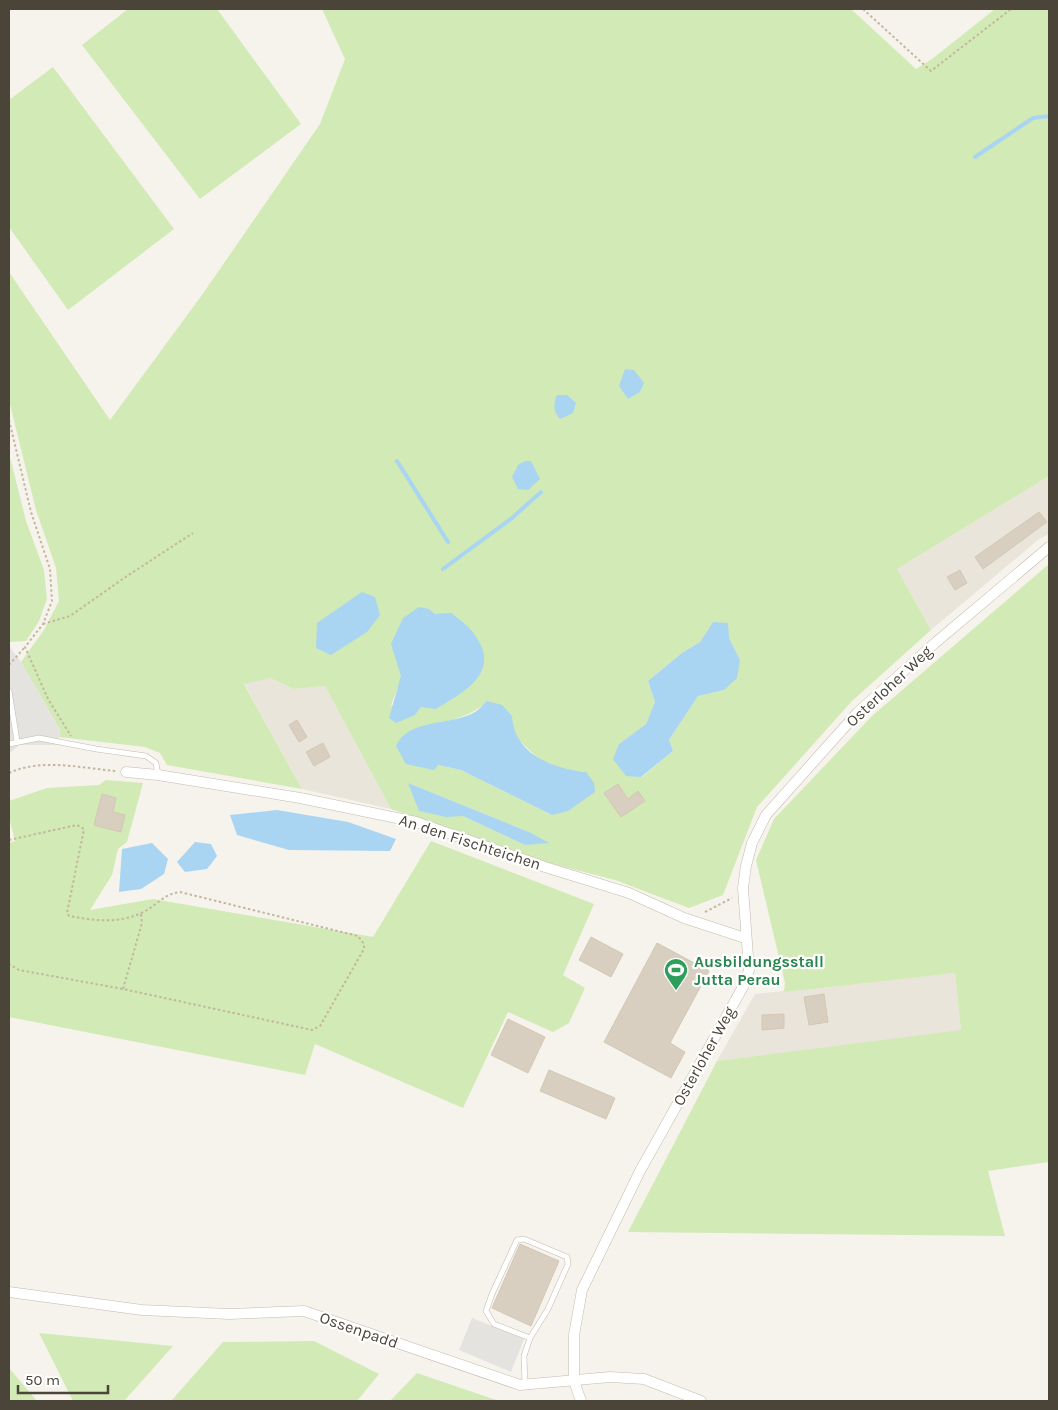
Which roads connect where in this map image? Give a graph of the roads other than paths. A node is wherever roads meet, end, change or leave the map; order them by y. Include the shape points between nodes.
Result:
1 (1049, 547) edge
2 (9, 691) edge
3 (17, 741) junction
4 (9, 744) edge
5 (126, 772) road end
6 (158, 774) junction
7 (745, 938) junction
8 (9, 1292) edge
9 (530, 1338) junction
10 (574, 1381) junction
11 (525, 1385) junction
12 (581, 1401) edge
13 (701, 1401) edge

1 - 7 street, Osterloher Weg via 858,712 766,815 752,842 743,888
2 - 3 lane
3 - 4 lane
3 - 6 lane via 39,738 146,756 156,763
5 - 6 street, An den Fischteichen
6 - 7 street, An den Fischteichen via 416,822 628,893 684,918
7 - 10 street, Osterloher Weg via 749,970 744,984 640,1171 582,1290 574,1335
8 - 11 street, Ossenpadd via 142,1310 228,1314 304,1311
9 - 9 lane via 548,1309 568,1264 567,1257 524,1239 517,1240 486,1311 494,1324
9 - 11 lane via 524,1356
10 - 11 street, Ossenpadd
10 - 12 street, Osterloher Weg
10 - 13 street, Ossenpadd via 610,1377 644,1379

